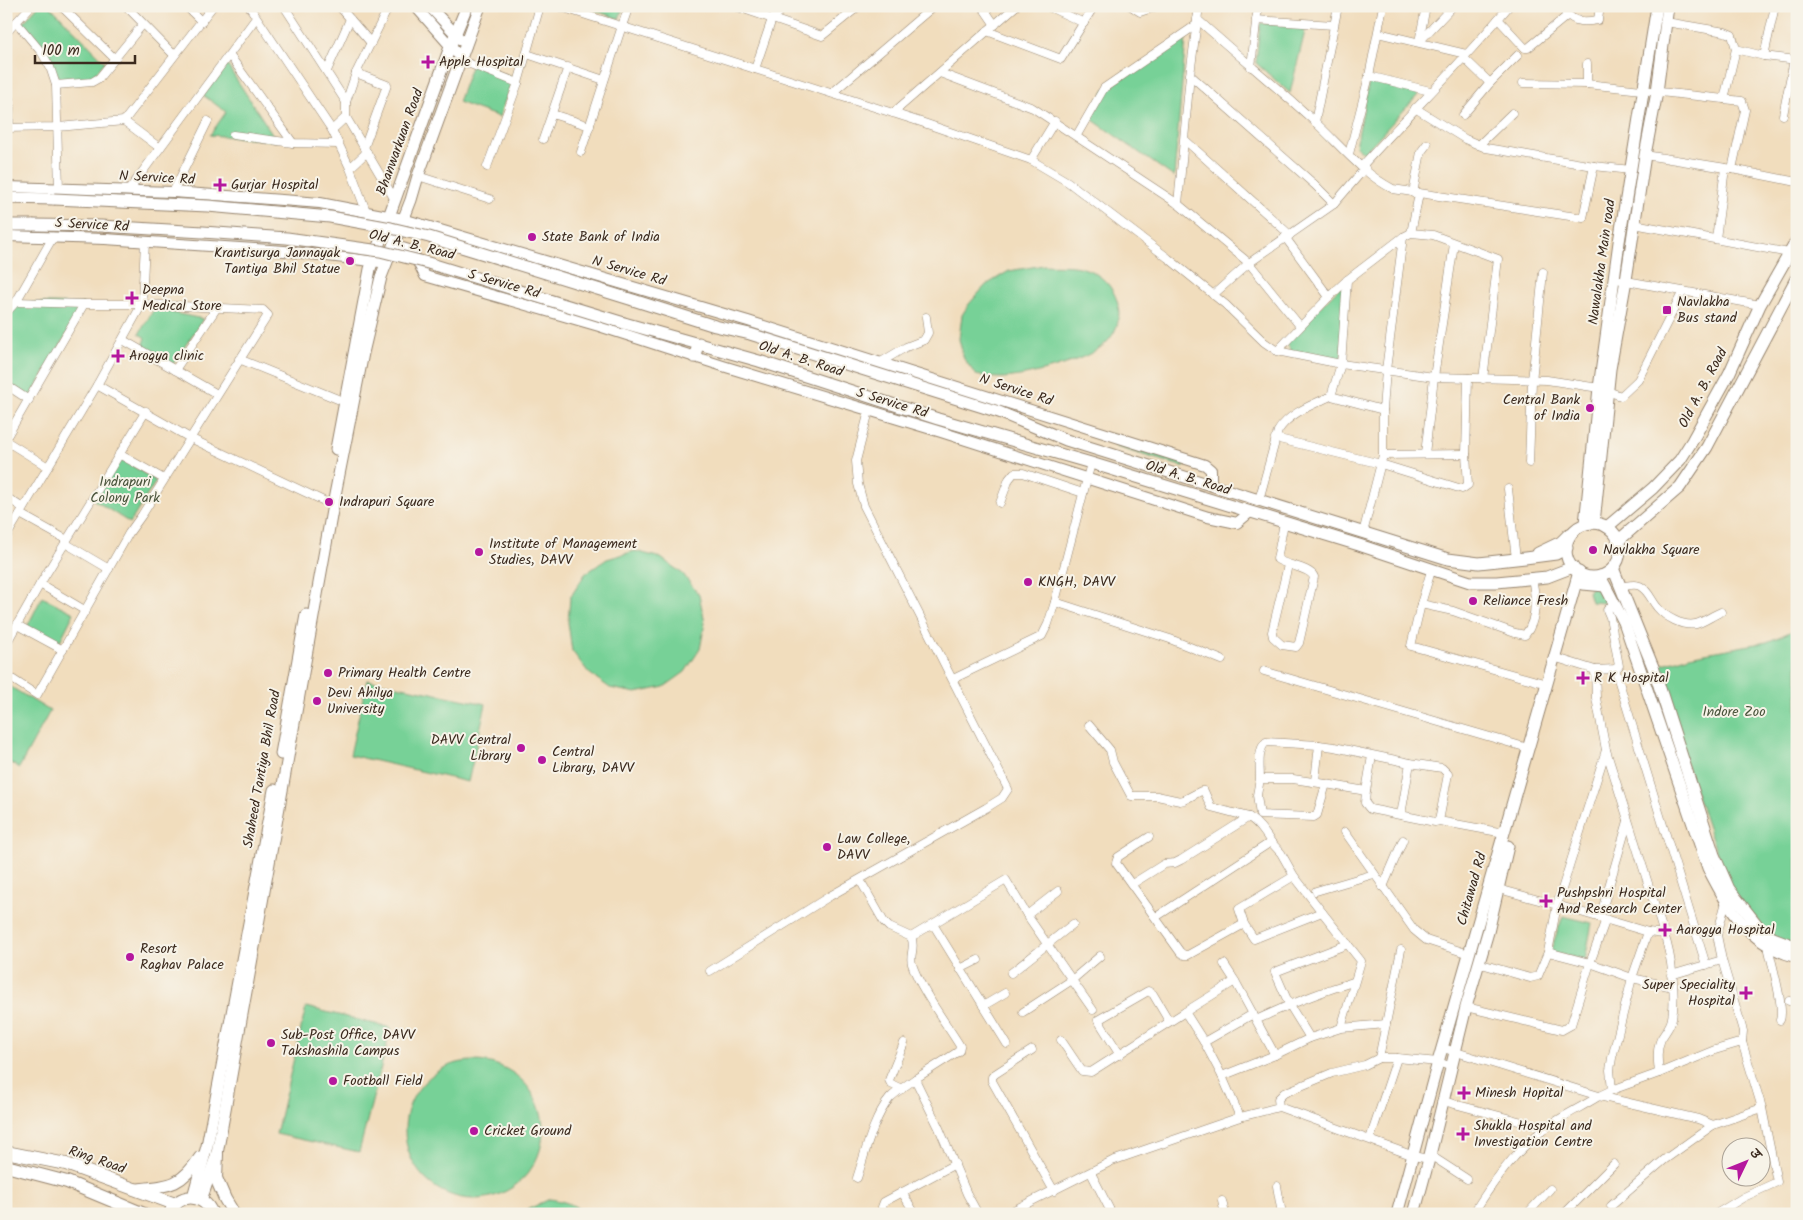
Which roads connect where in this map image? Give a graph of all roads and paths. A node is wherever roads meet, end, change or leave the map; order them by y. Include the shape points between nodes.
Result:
1 (31, 6) edge
2 (62, 6) edge
3 (126, 6) edge
4 (186, 6) edge
5 (213, 6) edge
6 (249, 6) edge
7 (284, 6) edge
8 (339, 6) edge
9 (389, 6) edge
10 (415, 6) edge
11 (429, 6) edge
12 (467, 6) edge
13 (480, 6) edge
14 (540, 6) edge
15 (558, 6) edge
16 (630, 6) edge
17 (735, 6) edge
18 (786, 6) edge
19 (859, 6) edge
20 (921, 6) edge
21 (934, 6) edge
22 (982, 6) edge
23 (1016, 6) edge
24 (1047, 6) edge
25 (1094, 6) edge
26 (1131, 6) edge
27 (1152, 6) edge
28 (1199, 6) edge
29 (1258, 6) edge
30 (1338, 6) edge
31 (1383, 6) edge
32 (1426, 6) edge
33 (1453, 6) edge
34 (1509, 6) edge
35 (1560, 6) edge
36 (1600, 6) edge
37 (1657, 6) edge
38 (1668, 6) edge
39 (1774, 6) edge
40 (578, 9) edge
41 (926, 14) junction
42 (1568, 15) junction
43 (256, 18) junction
44 (772, 18) junction
45 (350, 19) junction
46 (1498, 19) junction
47 (1256, 20) junction
48 (16, 22) junction
49 (202, 22) junction
50 (1196, 22) junction
51 (1666, 22) junction
52 (1084, 23) junction
53 (143, 24) junction
54 (995, 24) junction
55 (1334, 25) junction
56 (622, 26) junction
57 (987, 31) junction
58 (6, 33) edge
59 (1378, 33) junction
60 (456, 35) junction
61 (1419, 42) junction
62 (371, 43) junction
63 (466, 45) junction
64 (450, 47) junction
65 (1736, 49) junction
66 (527, 54) junction
67 (174, 55) junction
68 (1518, 55) dead end
69 (230, 56) junction
70 (1465, 56) junction
71 (1764, 56) junction
72 (115, 59) junction
73 (461, 59) junction
74 (1795, 60) edge
75 (1587, 64) dead end
76 (1251, 66) junction
77 (568, 67) junction
78 (755, 69) junction
79 (327, 72) junction
80 (940, 72) junction
81 (356, 74) junction
82 (1190, 74) junction
83 (1369, 76) junction
84 (604, 80) junction
85 (518, 82) junction
86 (1490, 83) junction
87 (1523, 83) dead end
88 (1587, 84) junction
89 (56, 86) junction
90 (6, 89) edge
91 (1643, 90) junction
92 (1430, 91) junction
93 (1657, 92) junction
94 (832, 93) junction
95 (1724, 99) junction
96 (346, 102) junction
97 (1415, 108) junction
98 (893, 113) junction
99 (1512, 113) dead end
100 (552, 114) junction
101 (1463, 115) dead end
102 (1783, 115) dead end
103 (346, 117) junction
104 (124, 121) junction
105 (208, 121) dead end
106 (1055, 121) junction
107 (1315, 122) junction
108 (590, 126) junction
109 (58, 127) junction
110 (8, 128) edge
111 (332, 130) junction
112 (233, 135) dead end
113 (1076, 136) junction
114 (543, 139) dead end
115 (1185, 140) junction
116 (293, 143) junction
117 (338, 144) junction
118 (1426, 144) dead end
119 (1479, 145) junction
120 (160, 148) junction
121 (366, 150) junction
122 (581, 152) dead end
123 (1349, 154) junction
124 (1645, 155) junction
125 (1031, 160) junction
126 (1594, 166) junction
127 (487, 167) dead end
128 (1363, 167) junction
129 (350, 168) junction
130 (1729, 169) junction
131 (1631, 170) junction
132 (418, 176) junction
133 (1797, 182) edge
134 (129, 190) junction
135 (173, 192) junction
136 (10, 193) edge
137 (1416, 193) junction
138 (56, 194) junction
139 (490, 199) dead end
140 (396, 200) junction
141 (1178, 204) junction
142 (1334, 204) junction
143 (366, 211) junction
144 (389, 216) junction
145 (403, 218) junction
146 (1634, 224) junction
147 (6, 225) edge
148 (1411, 233) junction
149 (6, 236) edge
150 (1288, 236) junction
151 (53, 237) junction
152 (1403, 237) junction
153 (1716, 239) junction
154 (1797, 240) edge
155 (145, 242) junction
156 (1454, 244) junction
157 (393, 245) junction
158 (1789, 253) junction
159 (373, 260) junction
160 (386, 263) junction
161 (1249, 263) junction
162 (1543, 272) dead end
163 (1797, 277) edge
164 (1614, 278) junction
165 (1347, 280) junction
166 (1626, 280) junction
167 (1683, 291) junction
168 (1213, 294) junction
169 (1329, 297) junction
170 (16, 302) junction
171 (84, 304) junction
172 (142, 304) junction
173 (1760, 305) junction
174 (699, 306) junction
175 (216, 309) junction
176 (6, 313) edge
177 (926, 317) dead end
178 (715, 326) junction
179 (1300, 326) junction
180 (123, 340) junction
181 (699, 343) junction
182 (359, 350) junction
183 (1277, 351) junction
184 (694, 357) junction
185 (238, 359) junction
186 (881, 362) junction
187 (1341, 364) junction
188 (175, 370) junction
189 (1386, 370) junction
190 (1434, 377) junction
191 (1468, 378) junction
192 (1483, 378) junction
193 (1532, 381) junction
194 (6, 385) edge
195 (98, 385) junction
196 (1604, 389) junction
197 (217, 394) junction
198 (1331, 396) junction
199 (29, 400) junction
200 (345, 402) junction
201 (1383, 410) junction
202 (146, 411) junction
203 (869, 411) junction
204 (190, 438) junction
205 (1275, 438) junction
206 (6, 440) edge
207 (119, 454) junction
208 (1425, 454) junction
209 (1466, 454) junction
210 (1384, 455) junction
211 (1091, 463) junction
212 (1529, 463) dead end
213 (1382, 464) junction
214 (48, 467) junction
215 (164, 479) junction
216 (1087, 479) junction
217 (1211, 485) junction
218 (1508, 488) dead end
219 (1588, 492) junction
220 (1083, 493) junction
221 (6, 497) edge
222 (1259, 500) junction
223 (329, 504) junction
224 (1000, 504) dead end
225 (1595, 510) junction
226 (22, 511) junction
227 (1249, 512) junction
228 (1640, 522) junction
229 (1284, 523) junction
230 (1611, 523) junction
231 (1590, 524) junction
232 (1363, 533) junction
233 (6, 537) edge
234 (1618, 540) junction
235 (66, 541) junction
236 (1566, 548) junction
237 (1620, 555) junction
238 (1521, 559) junction
239 (1288, 565) junction
240 (1613, 568) junction
241 (108, 570) junction
242 (1431, 571) junction
243 (1577, 575) junction
244 (1532, 578) junction
245 (1602, 581) junction
246 (40, 584) junction
247 (1620, 587) junction
248 (1055, 602) junction
249 (1614, 603) junction
250 (1421, 604) junction
251 (86, 611) junction
252 (1721, 612) dead end
253 (17, 625) junction
254 (6, 644) edge
255 (63, 650) junction
256 (1560, 659) junction
257 (1222, 660) dead end
258 (1615, 669) junction
259 (1595, 670) junction
260 (1264, 671) dead end
261 (6, 675) edge
262 (953, 679) junction
263 (1546, 684) junction
264 (1089, 725) dead end
265 (1319, 745) junction
266 (1528, 748) junction
267 (1606, 750) junction
268 (1372, 756) junction
269 (1410, 764) junction
270 (1260, 779) junction
271 (1315, 781) junction
272 (1326, 784) junction
273 (1366, 791) junction
274 (1402, 815) junction
275 (1249, 817) junction
276 (1439, 821) junction
277 (1628, 821) junction
278 (1345, 832) dead end
279 (1504, 834) junction
280 (1149, 837) dead end
281 (1403, 840) dead end
282 (1271, 842) junction
283 (1374, 874) junction
284 (1294, 876) junction
285 (860, 880) junction
286 (1132, 884) junction
287 (1383, 887) junction
288 (1493, 887) junction
289 (1729, 889) junction
290 (1058, 891) dead end
291 (1316, 891) dead end
292 (1726, 902) junction
293 (1557, 905) junction
294 (1322, 912) junction
295 (1027, 914) junction
296 (1156, 918) junction
297 (1603, 918) junction
298 (933, 924) junction
299 (1073, 924) dead end
300 (1244, 924) junction
301 (1648, 932) junction
302 (1664, 934) junction
303 (911, 938) junction
304 (1047, 944) junction
305 (1348, 944) junction
306 (1768, 946) junction
307 (1797, 948) edge
308 (1401, 950) dead end
309 (1548, 952) junction
310 (1469, 954) junction
311 (1100, 956) dead end
312 (1797, 957) edge
313 (978, 960) dead end
314 (1722, 960) junction
315 (1478, 963) junction
316 (1590, 963) junction
317 (1224, 964) dead end
318 (1706, 965) junction
319 (960, 969) junction
320 (710, 971) dead end
321 (1011, 973) dead end
322 (1672, 975) junction
323 (1632, 978) junction
324 (1072, 980) junction
325 (1235, 981) junction
326 (1353, 982) junction
327 (1673, 987) junction
328 (1005, 993) dead end
329 (1289, 1004) junction
330 (983, 1006) junction
331 (1466, 1006) junction
332 (1093, 1010) dead end
333 (1023, 1012) dead end
334 (1185, 1012) junction
335 (1254, 1017) junction
336 (1780, 1020) dead end
337 (1170, 1021) junction
338 (1386, 1024) junction
339 (1341, 1028) junction
340 (1310, 1038) junction
341 (1061, 1040) dead end
342 (1204, 1042) junction
343 (1742, 1042) junction
344 (904, 1043) dead end
345 (1007, 1044) dead end
346 (1443, 1048) junction
347 (1032, 1050) dead end
348 (1456, 1052) junction
349 (1120, 1055) junction
350 (1274, 1055) junction
351 (1380, 1058) junction
352 (1397, 1058) junction
353 (1438, 1062) junction
354 (1452, 1066) junction
355 (1659, 1073) junction
356 (1222, 1076) junction
357 (915, 1079) junction
358 (902, 1089) junction
359 (1612, 1090) junction
360 (1599, 1096) junction
361 (1443, 1101) junction
362 (1279, 1107) junction
363 (1762, 1108) junction
364 (1240, 1117) junction
365 (1713, 1125) junction
366 (1545, 1128) junction
367 (1370, 1139) junction
368 (212, 1150) junction
369 (6, 1152) edge
370 (1414, 1156) junction
371 (1429, 1157) junction
372 (954, 1164) junction
373 (1614, 1164) dead end
374 (6, 1166) edge
375 (1091, 1173) junction
376 (857, 1178) dead end
377 (1467, 1179) dead end
378 (1277, 1186) dead end
379 (1550, 1189) dead end
380 (137, 1190) junction
381 (1054, 1191) junction
382 (902, 1192) junction
383 (1222, 1201) dead end
384 (1611, 1206) dead end
385 (207, 1207) edge
386 (172, 1209) edge
387 (143, 1214) edge
388 (234, 1214) edge
389 (885, 1214) edge
390 (916, 1214) edge
391 (978, 1214) edge
392 (1006, 1214) edge
393 (1112, 1214) edge
394 (1225, 1214) edge
395 (1282, 1214) edge
396 (1397, 1214) edge
397 (1414, 1214) edge
398 (1473, 1214) edge
399 (1527, 1214) edge
400 (1564, 1214) edge
401 (1716, 1214) edge

1 - 48 street
2 - 72 street
3 - 53 street
4 - 49 street
5 - 49 street
6 - 43 street
7 - 79 street
8 - 45 street
9 - 62 street
10 - 64 street
11 - 60 street
12 - 60 main road, Bhanwarkuan Road
13 - 63 main road, Bhanwarkuan Road
14 - 66 street
15 - 40 street
16 - 56 street
17 - 44 street
18 - 44 street
19 - 44 street via 822,36
20 - 41 street
21 - 41 street
22 - 54 street
23 - 54 street
24 - 52 street
25 - 52 street
26 - 27 street via 1140,12
28 - 50 street
29 - 47 street
30 - 55 street
31 - 59 street
32 - 61 street
33 - 61 street
34 - 46 street
35 - 42 street
36 - 42 street via 1600,18 1596,20 1574,20
37 - 91 main road, Nawalakha Main road
38 - 51 main road, Nawalakha Main road
39 - 71 street
40 - 56 street
41 - 94 street
42 - 46 street via 1528,48 1523,47
43 - 69 street
43 - 111 street
44 - 78 street
45 - 62 street
45 - 79 street
46 - 70 street
47 - 55 street
47 - 76 street
48 - 58 street
48 - 89 street via 42,53
49 - 67 street
50 - 76 street
50 - 82 street
50 - 113 street via 1104,88
51 - 65 street via 1729,33
51 - 93 main road, Nawalakha Main road
52 - 57 street via 1061,59
53 - 67 street
53 - 72 street
54 - 57 street
55 - 107 street
56 - 78 street
56 - 84 street
57 - 80 street
59 - 61 street
59 - 83 street
60 - 63 street
60 - 64 main road, Bhanwarkuan Road
61 - 70 street
62 - 81 street
63 - 73 main road, Bhanwarkuan Road
64 - 73 street
64 - 140 main road, Bhanwarkuan Road
65 - 71 street
65 - 95 street
66 - 77 street
66 - 85 street
67 - 104 street
68 - 86 street
69 - 116 street
69 - 120 street
70 - 86 street
70 - 92 street
71 - 74 street
72 - 89 street via 92,82
73 - 85 street
73 - 132 main road, Bhanwarkuan Road
74 - 102 street
75 - 88 street
76 - 107 street
77 - 84 street
77 - 100 street
78 - 94 street
79 - 96 street
80 - 98 street
80 - 106 street via 1034,108
81 - 96 street
81 - 121 street via 387,85
82 - 115 street
82 - 142 street
83 - 92 street
83 - 123 street
84 - 108 street
85 - 127 street
86 - 101 street
87 - 88 street
88 - 91 street
89 - 109 street
90 - 110 street via 10,102
91 - 93 street
91 - 131 main road, Nawalakha Main road
92 - 97 street
93 - 95 street
93 - 124 main road, Nawalakha Main road
94 - 98 street
95 - 130 street via 1742,101 1746,110
96 - 103 street
97 - 119 street
97 - 128 street
98 - 125 street
99 - 119 street
100 - 108 street
100 - 114 street
103 - 111 street
103 - 121 street
104 - 109 street
104 - 120 street
105 - 135 street
106 - 113 street
106 - 125 street
107 - 123 street
108 - 122 street
109 - 110 street
109 - 138 street
111 - 117 street
112 - 116 street
113 - 141 street
115 - 141 street
115 - 150 street
116 - 117 street
117 - 129 street
118 - 137 street via 1421,152
119 - 126 street
120 - 134 street
121 - 129 street
121 - 140 street
123 - 128 street
124 - 130 street
124 - 146 main road, Nawalakha Main road
125 - 168 street via 1068,182
126 - 131 street
126 - 137 street via 1582,218
128 - 137 street via 1393,189
128 - 142 street
129 - 143 street
130 - 133 street
130 - 153 street
131 - 164 main road, Nawalakha Main road
132 - 139 street
132 - 145 main road, Bhanwarkuan Road
134 - 135 street, N Service Rd
134 - 138 street, N Service Rd
135 - 143 street, N Service Rd via 320,203
136 - 138 main road, Old A. B. Road
137 - 148 street
138 - 178 main road, Old A. B. Road, bridge via 330,217 391,228
140 - 144 main road, Bhanwarkuan Road
141 - 161 street
142 - 150 street
143 - 144 street, N Service Rd
144 - 145 street, N Service Rd
144 - 159 main road, Bhanwarkuan Road
145 - 157 main road, Bhanwarkuan Road
145 - 174 street, N Service Rd
146 - 153 street
146 - 166 main road, Nawalakha Main road
147 - 181 main road, Old A. B. Road, bridge via 91,225 203,232 287,238 380,251
148 - 152 street
148 - 156 street via 1433,235
149 - 151 street, S Service Rd
150 - 161 street
150 - 169 street
151 - 155 street, S Service Rd
151 - 170 street
152 - 165 street
152 - 189 street
153 - 158 street
154 - 158 main road, Old A. B. Road
155 - 159 street, S Service Rd
155 - 172 street
156 - 190 street
156 - 192 street via 1498,259
157 - 160 main road, Bhanwarkuan Road
157 - 184 street, S Service Rd via 412,251 425,276
158 - 173 main road, Old A. B. Road
159 - 160 street, S Service Rd
159 - 182 main road, Bhanwarkuan Road via 367,280
160 - 182 main road, Bhanwarkuan Road
161 - 168 street
161 - 179 street
162 - 193 street
163 - 228 main road via 1707,447 1680,487
164 - 166 street
164 - 196 main road, Nawalakha Main road
165 - 169 street
165 - 187 street
166 - 167 street
166 - 196 main road, Nawalakha Main road
167 - 173 street
167 - 196 street via 1638,380 1621,396
168 - 183 street
169 - 179 street
170 - 171 street
170 - 176 street
171 - 172 street
171 - 199 street
172 - 175 street
172 - 180 street
173 - 230 main road, Old A. B. Road via 1729,374 1680,460
174 - 178 street
174 - 186 street, N Service Rd
175 - 185 street via 264,310 268,315
175 - 188 street
177 - 186 street via 928,333 924,340 906,346
178 - 217 main road, Old A. B. Road via 750,334 998,412 1066,440
179 - 183 street
180 - 188 street
180 - 195 street
181 - 184 main road
181 - 211 main road, Old A. B. Road
182 - 200 main road, Shaheed Tantiya Bhil Road
182 - 223 main road
183 - 187 street
184 - 203 street, S Service Rd
185 - 197 street
185 - 200 street
186 - 217 street, N Service Rd via 1205,465 1210,470
187 - 189 street
187 - 198 street
188 - 197 street
189 - 190 street
189 - 201 street
190 - 191 street
190 - 208 street
191 - 192 street
191 - 209 street
192 - 193 street
193 - 196 street via 1547,380
193 - 212 street
194 - 199 street
195 - 202 street
195 - 214 street
196 - 219 main road, Nawalakha Main road
196 - 225 main road, Nawalakha Main road
197 - 204 street
198 - 201 street
198 - 205 street via 1289,418
199 - 206 street
200 - 223 main road, Shaheed Tantiya Bhil Road
201 - 210 street
202 - 204 street
202 - 207 street
203 - 216 street, S Service Rd
203 - 262 street via 856,461 864,506
204 - 215 street
204 - 223 street
205 - 213 street
205 - 222 street
206 - 214 street
207 - 215 street
207 - 235 street
208 - 209 street
208 - 210 street
209 - 213 street via 1468,485 1462,489
210 - 213 street
211 - 216 street
211 - 227 main road, Old A. B. Road
213 - 232 street
214 - 226 street
215 - 241 street
216 - 220 street
216 - 227 street, S Service Rd via 1237,523
217 - 222 main road, Old A. B. Road
218 - 238 street
219 - 231 main road, Nawalakha Main road
219 - 238 main road via 1582,517 1561,542
220 - 224 street via 1023,473 1014,473 1008,479
220 - 248 street
221 - 226 street
222 - 232 main road, Old A. B. Road
223 - 368 main road, Shaheed Tantiya Bhil Road
225 - 230 main road
225 - 231 main road, Nawalakha Main road
226 - 233 street
226 - 235 street
227 - 229 main road, Old A. B. Road
228 - 234 main road
228 - 237 main road
229 - 239 street via 1276,556 1278,561
229 - 242 main road, Old A. B. Road
230 - 231 main road
230 - 234 main road
231 - 236 main road via 1572,533
232 - 238 main road, Old A. B. Road via 1448,559 1479,563
234 - 237 main road
235 - 241 street
235 - 246 street
236 - 238 main road, Old A. B. Road via 1556,554
236 - 243 main road
237 - 240 main road
239 - 239 street via 1272,632 1282,645 1296,647 1314,577 1310,572
240 - 245 main road
240 - 247 main road
241 - 251 street
242 - 244 main road, Old A. B. Road via 1470,582
242 - 250 street
243 - 244 main road, Old A. B. Road
243 - 245 main road, Old A. B. Road
243 - 256 main road, Chitawad Rd
243 - 263 main road, Chitawad Rd
244 - 250 street via 1535,608 1525,634
245 - 249 main road
246 - 251 street
246 - 253 street
247 - 252 street via 1639,586 1649,593 1668,617 1681,623 1695,624
247 - 289 main road via 1653,667 1714,855
248 - 257 street via 1170,639
248 - 262 street via 1042,636
249 - 258 street via 1607,610 1619,661
249 - 292 main road via 1624,622 1708,868
250 - 263 street via 1411,646
251 - 255 street
253 - 254 street
253 - 255 street
255 - 261 street via 37,695
256 - 259 street
256 - 288 main road, Chitawad Rd
258 - 259 street
258 - 318 street
259 - 267 street via 1596,698
260 - 266 street
262 - 285 street via 1008,789 1002,798 986,808
263 - 266 main road, Chitawad Rd
264 - 275 street via 1110,750 1132,796 1157,796 1180,801 1204,791 1211,807
265 - 268 street
265 - 270 street via 1266,742 1261,750
265 - 271 street
266 - 279 main road, Chitawad Rd
267 - 277 street
267 - 293 street
268 - 269 street
268 - 273 street
269 - 274 street
269 - 276 street via 1442,768 1448,773
270 - 271 street
270 - 272 street via 1257,795 1260,815 1264,816 1314,817
271 - 272 street
272 - 273 street
273 - 274 street via 1367,807
274 - 276 street
275 - 282 street
275 - 286 street via 1181,860 1164,864
276 - 279 street
277 - 297 street
277 - 302 street
278 - 283 street
279 - 288 main road, Chitawad Rd
280 - 286 street via 1116,861
281 - 287 street
282 - 284 street
282 - 296 street
283 - 287 street
283 - 291 street
284 - 294 street
284 - 300 street via 1239,909
285 - 303 street via 884,922
285 - 320 street
286 - 296 street
287 - 310 street via 1420,936
288 - 293 street
288 - 310 main road, Chitawad Rd
288 - 315 main road, Chitawad Rd via 1488,932
289 - 292 street
289 - 307 main road via 1761,930
290 - 295 street
292 - 306 main road via 1747,929
292 - 314 street via 1717,935
293 - 297 street
293 - 309 street
294 - 300 street via 1254,939
294 - 305 street
295 - 298 street via 1006,880
295 - 304 street
296 - 300 street via 1184,955
297 - 301 street
297 - 316 street
298 - 303 street
298 - 319 street
299 - 304 street
301 - 302 street
301 - 323 street
302 - 322 street
303 - 357 street via 914,945 911,962 919,980 960,1046 960,1050
304 - 321 street
304 - 324 street
305 - 326 street via 1361,961
305 - 329 street via 1275,972
306 - 312 main road
306 - 336 street
308 - 338 street
309 - 315 street via 1535,978
309 - 316 street
310 - 346 main road, Chitawad Rd
311 - 324 street
313 - 319 street
314 - 318 street
314 - 343 street via 1743,1031
315 - 331 main road, Chitawad Rd
316 - 323 street
316 - 331 street via 1571,1025 1562,1030
317 - 325 street
318 - 322 street
319 - 330 street
322 - 327 street
323 - 327 street
323 - 359 street via 1612,1058
324 - 332 street
324 - 333 street
325 - 334 street
325 - 335 street
326 - 329 street
326 - 339 street
327 - 355 street via 1672,1021 1659,1046
328 - 330 street
329 - 335 street
329 - 340 street
330 - 345 street
331 - 348 main road, Chitawad Rd
334 - 337 street
334 - 342 street
335 - 342 street
335 - 350 street
337 - 349 street
337 - 349 street via 1153,994 1148,992 1098,1020
338 - 339 street
338 - 351 street
339 - 340 street
340 - 350 street
341 - 349 street via 1082,1071 1087,1073
342 - 356 street
343 - 355 street
343 - 363 street
344 - 358 street via 889,1080
346 - 348 street
346 - 353 main road, Chitawad Rd
347 - 381 street via 995,1074 992,1081
348 - 354 main road, Chitawad Rd
348 - 360 street
350 - 356 street
351 - 352 street
351 - 362 street via 1284,1093 1278,1099
352 - 353 street
352 - 367 street
353 - 354 street
353 - 370 main road, Chitawad Rd
354 - 361 main road, Chitawad Rd
355 - 359 street
356 - 364 street
357 - 358 street
357 - 372 street
358 - 376 street via 886,1104
359 - 360 street
360 - 365 street
360 - 366 street
361 - 366 street
361 - 371 main road, Chitawad Rd
362 - 364 street
362 - 367 street
363 - 365 street
363 - 401 street via 1777,1182
364 - 375 street via 1112,1161
365 - 384 street via 1664,1160
366 - 398 street via 1509,1164
367 - 370 street
368 - 380 main road via 178,1182
368 - 385 main road
368 - 388 highway via 216,1178
369 - 380 highway, Ring Road via 66,1164
370 - 371 street
370 - 396 main road, Chitawad Rd
371 - 377 street
371 - 397 main road, Chitawad Rd
372 - 382 street
372 - 391 street
373 - 400 street
374 - 387 highway via 66,1182
375 - 381 street
375 - 393 street
378 - 395 street
379 - 399 street
380 - 386 highway, Ring Road
381 - 392 street
382 - 389 street via 884,1202
382 - 390 street
383 - 394 street
385 - 386 highway via 183,1198

